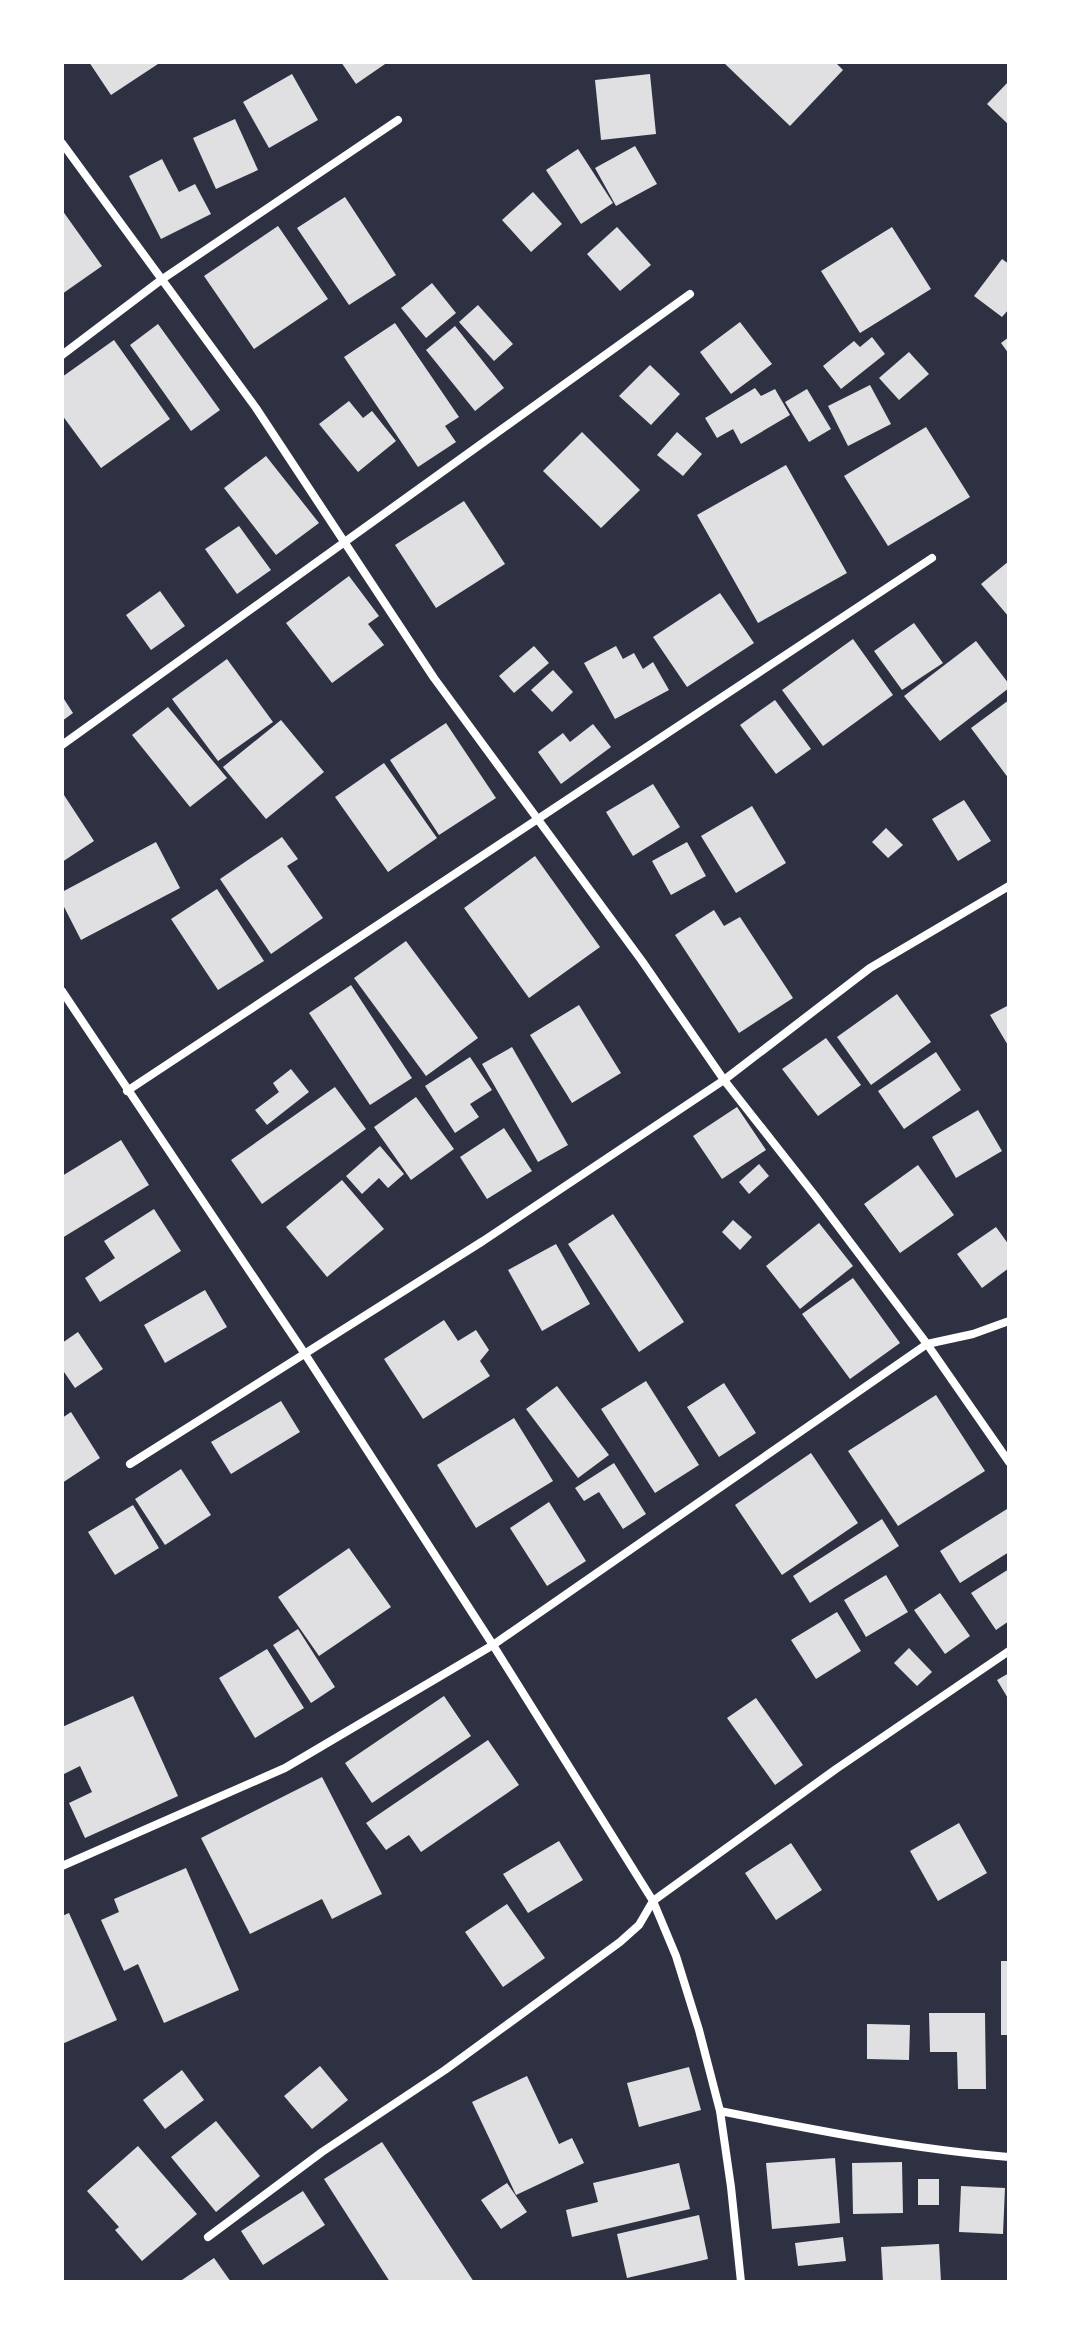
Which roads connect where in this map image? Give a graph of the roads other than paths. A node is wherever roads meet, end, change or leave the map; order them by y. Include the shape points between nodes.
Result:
1 (398, 120) dead end
2 (62, 143) edge
3 (161, 280) junction
4 (690, 294) dead end
5 (62, 355) edge
6 (346, 543) junction
7 (932, 558) dead end
8 (62, 745) edge
9 (536, 819) junction
10 (1009, 886) edge
11 (62, 991) edge
12 (724, 1080) junction
13 (127, 1091) junction
14 (1009, 1321) edge
15 (927, 1344) junction
16 (305, 1354) junction
17 (1009, 1462) edge
18 (130, 1464) dead end
19 (493, 1645) junction
20 (1009, 1651) edge
21 (62, 1866) edge
22 (653, 1901) junction
23 (720, 2111) junction
24 (1009, 2157) edge
25 (208, 2237) dead end
26 (741, 2282) edge

1 - 3 street
2 - 3 street
3 - 5 street
3 - 6 street
4 - 6 street
6 - 8 street
6 - 9 street via 434,678
7 - 9 street
9 - 12 street
9 - 13 street
10 - 12 street via 870,968
11 - 13 street
12 - 15 street
12 - 16 street
13 - 16 street
14 - 15 street
15 - 17 street
15 - 19 street
16 - 18 street
16 - 19 street
19 - 21 street via 285,1768
19 - 22 street
20 - 22 street
22 - 23 street via 676,1956
22 - 25 street via 639,1925 620,1942
23 - 24 street via 911,2146
23 - 26 street

